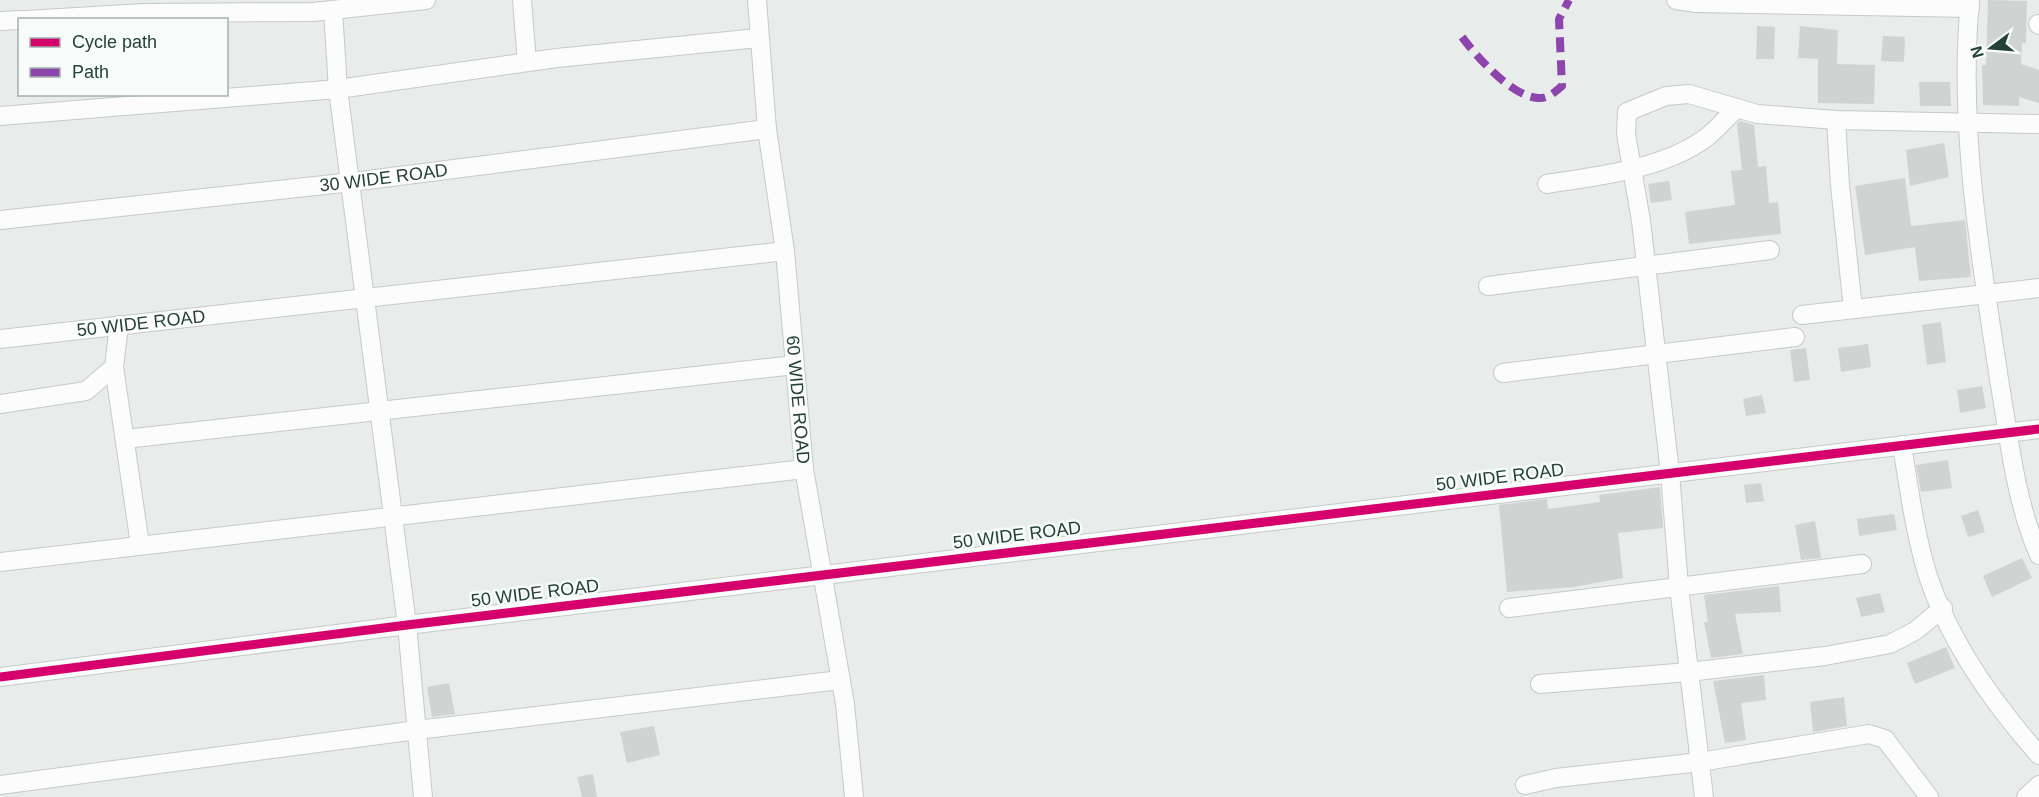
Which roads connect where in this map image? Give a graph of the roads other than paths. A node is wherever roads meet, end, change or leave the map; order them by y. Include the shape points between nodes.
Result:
1 (426, 0) edge
2 (522, 0) edge
3 (757, 0) edge
4 (1676, 0) edge
5 (1970, 4) edge
6 (311, 6) edge
7 (143, 7) edge
8 (85, 8) edge
9 (333, 10) junction
10 (36, 18) edge
11 (18, 20) edge
12 (0, 21) edge
13 (758, 38) junction
14 (527, 62) junction
15 (338, 89) junction
16 (1737, 108) junction
17 (0, 116) edge
18 (1836, 120) junction
19 (1966, 124) junction
20 (2039, 124) edge
21 (767, 129) junction
22 (1632, 170) junction
23 (352, 182) junction
24 (1547, 184) dead end
25 (0, 220) edge
26 (1770, 250) dead end
27 (785, 251) junction
28 (1646, 265) junction
29 (1488, 286) dead end
30 (2039, 288) edge
31 (1986, 295) junction
32 (365, 300) junction
33 (1853, 309) junction
34 (1802, 315) dead end
35 (119, 325) junction
36 (1795, 338) dead end
37 (0, 339) edge
38 (1656, 354) junction
39 (795, 365) junction
40 (114, 367) junction
41 (1503, 373) dead end
42 (0, 404) edge
43 (379, 411) junction
44 (2039, 429) edge
45 (2008, 433) junction
46 (125, 439) junction
47 (1902, 445) junction
48 (804, 469) junction
49 (1670, 473) junction
50 (392, 516) junction
51 (140, 545) junction
52 (2039, 555) edge
53 (0, 562) edge
54 (1862, 564) dead end
55 (822, 575) junction
56 (1679, 586) junction
57 (1509, 608) dead end
58 (1943, 608) junction
59 (407, 625) junction
60 (1689, 672) junction
61 (0, 677) edge
62 (840, 680) junction
63 (1540, 684) dead end
64 (417, 730) junction
65 (2039, 754) edge
66 (1700, 762) junction
67 (0, 785) edge
68 (1525, 785) dead end
69 (2039, 785) edge
70 (423, 797) edge
71 (854, 797) edge
72 (1704, 797) edge
73 (1929, 797) edge
74 (2026, 797) edge

1 - 9 street
2 - 14 street
3 - 13 street, 60 WIDE ROAD
4 - 5 street
5 - 19 street
6 - 7 street
6 - 9 street
7 - 8 street
8 - 10 street
9 - 15 street
11 - 12 street
13 - 14 street
13 - 21 street, 60 WIDE ROAD
14 - 15 street
15 - 17 street
15 - 23 street
16 - 18 street via 1757,114
16 - 22 street via 1706,138
16 - 22 street via 1689,94 1666,96 1627,112
18 - 19 street
18 - 33 street
19 - 20 street
19 - 31 street
21 - 23 street, 30 WIDE ROAD
21 - 27 street, 60 WIDE ROAD
22 - 24 street
22 - 28 street
23 - 25 street, 30 WIDE ROAD
23 - 32 street
26 - 28 street
27 - 32 street, 50 WIDE ROAD
27 - 39 street, 60 WIDE ROAD
28 - 29 street
28 - 38 street
30 - 31 street
31 - 33 street
31 - 45 street
32 - 35 street, 50 WIDE ROAD
32 - 43 street
33 - 34 street
35 - 37 street, 50 WIDE ROAD
35 - 40 street
36 - 38 street
38 - 41 street
38 - 49 street
39 - 43 street
39 - 48 street, 60 WIDE ROAD
40 - 42 street via 86,391
40 - 46 street
43 - 46 street
43 - 50 street
44 - 45 street, 50 WIDE ROAD
45 - 47 street, 50 WIDE ROAD
45 - 52 street via 2015,475
46 - 51 street
47 - 49 street, 50 WIDE ROAD
47 - 58 street via 1929,576
48 - 50 street
48 - 55 street, 60 WIDE ROAD
49 - 55 street, 50 WIDE ROAD
49 - 56 street
50 - 51 street
50 - 59 street
51 - 53 street
54 - 56 street
55 - 59 street, 50 WIDE ROAD
55 - 62 street, 60 WIDE ROAD
56 - 57 street
56 - 60 street
58 - 60 street via 1915,631 1890,644
58 - 65 street via 2000,712
59 - 61 street, 50 WIDE ROAD
59 - 64 street
60 - 63 street
60 - 66 street
62 - 64 street
62 - 71 street, 60 WIDE ROAD
64 - 67 street
64 - 70 street
66 - 68 street
66 - 72 street
66 - 73 street via 1878,735
69 - 74 street

